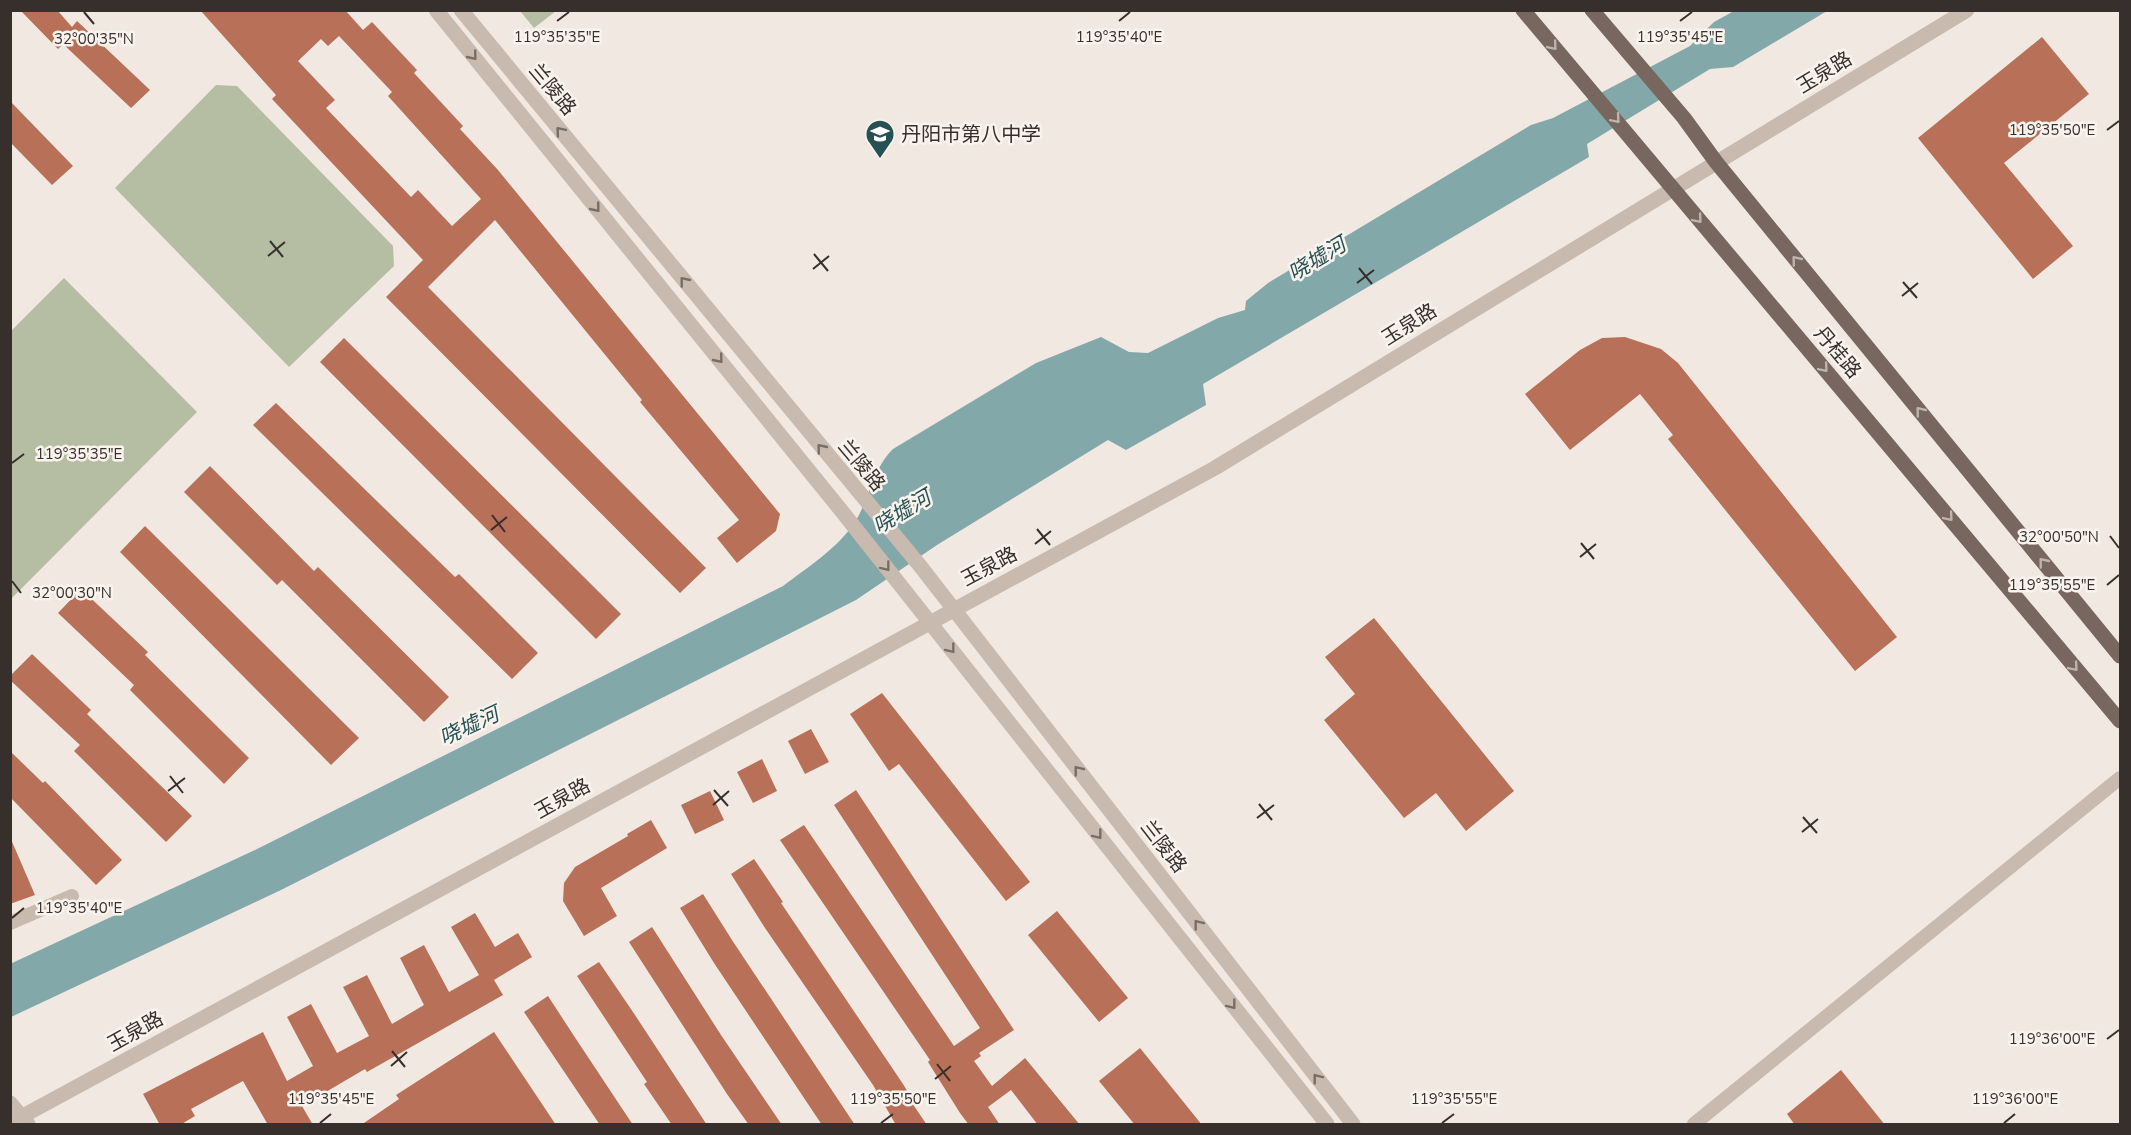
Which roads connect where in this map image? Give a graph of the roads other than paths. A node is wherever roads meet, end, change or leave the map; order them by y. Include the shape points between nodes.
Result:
1 (436, 10) edge
2 (461, 10) edge
3 (1523, 10) edge
4 (1592, 10) edge
5 (1967, 10) edge
6 (1716, 162) junction
7 (1672, 188) junction
8 (953, 609) junction
9 (930, 622) junction
10 (2121, 656) edge
11 (2121, 721) edge
12 (2121, 778) edge
13 (72, 896) dead end
14 (10, 923) edge
15 (10, 1102) edge
16 (20, 1121) edge
17 (1327, 1125) edge
18 (1353, 1125) edge
19 (1694, 1125) edge

1 -> 9 street, 兰陵路
8 -> 2 street, 兰陵路
3 -> 7 main road, 丹桂路
4 - 6 main road, 丹桂路 via 1684,118
5 - 6 street, 玉泉路
6 - 7 street, 玉泉路
10 -> 6 main road, 丹桂路
7 - 8 street, 玉泉路 via 1215,468
7 -> 11 main road, 丹桂路
8 - 9 street, 玉泉路
18 -> 8 street, 兰陵路
9 - 16 street, 玉泉路
9 -> 17 street, 兰陵路
12 - 19 street
13 - 14 street
15 - 16 street

